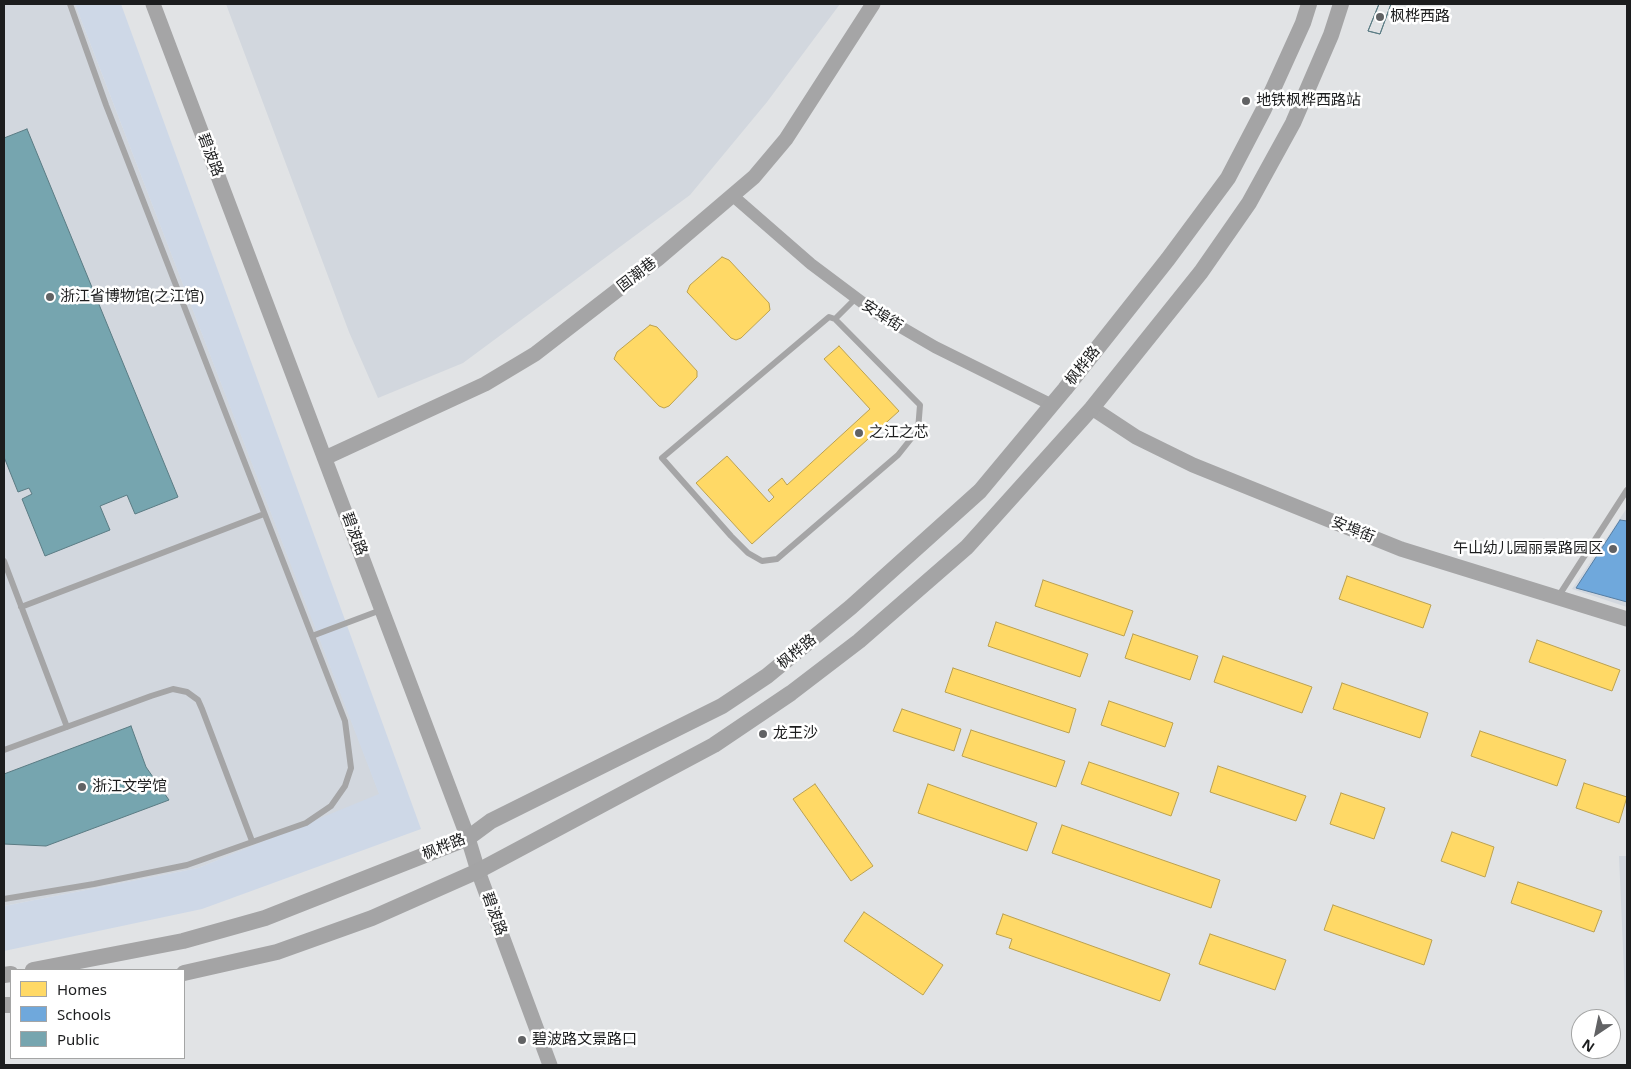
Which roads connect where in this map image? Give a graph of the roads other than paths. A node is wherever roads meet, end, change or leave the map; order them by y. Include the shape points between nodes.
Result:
1 (70, 4) edge
2 (153, 4) edge
3 (873, 4) edge
4 (1309, 4) edge
5 (1340, 4) edge
6 (733, 196) junction
7 (855, 299) junction
8 (835, 319) junction
9 (1052, 405) junction
10 (1092, 408) junction
11 (325, 458) junction
12 (1627, 490) edge
13 (264, 514) junction
14 (4, 561) edge
15 (1558, 597) junction
16 (21, 607) junction
17 (382, 610) junction
18 (1627, 619) edge
19 (312, 636) junction
20 (66, 727) junction
21 (4, 750) edge
22 (468, 838) junction
23 (252, 841) junction
24 (478, 871) junction
25 (4, 899) edge
26 (38, 969) edge
27 (185, 973) edge
28 (550, 1065) edge

1 - 13 lane
2 - 11 street, 碧波路
3 - 6 street, 固潮巷 via 786,139
4 - 9 main road, 枫桦路 via 1264,109 1228,178
5 - 10 main road, 枫桦路 via 1331,35 1293,124 1249,203 1201,272
6 - 7 street, 安埠街
6 - 11 street, 固潮巷 via 535,354 485,384
7 - 8 lane
7 - 9 street, 安埠街 via 901,328
8 - 8 lane via 829,318 662,458 731,536 748,553 762,561 776,559 898,455 918,430 920,405
9 - 22 main road, 枫桦路 via 980,492 851,608 767,676 722,706 491,821
10 - 15 street, 安埠街 via 1136,437 1193,466 1401,549
10 - 24 main road, 枫桦路 via 967,548 859,641 791,693 714,746
11 - 17 street, 碧波路
12 - 15 lane
13 - 16 lane
13 - 19 lane
14 - 16 lane
15 - 18 street, 安埠街
16 - 20 lane
17 - 19 lane
17 - 22 street, 碧波路
19 - 23 lane via 345,721 351,768 345,786 332,806 306,823
20 - 21 lane
20 - 23 lane via 173,689 187,692 198,700 202,709
22 - 24 street, 碧波路
22 - 26 main road, 枫桦路 via 265,918 182,941
23 - 25 lane via 187,865
24 - 27 main road, 枫桦路 via 372,918 277,952
24 - 28 street, 碧波路

